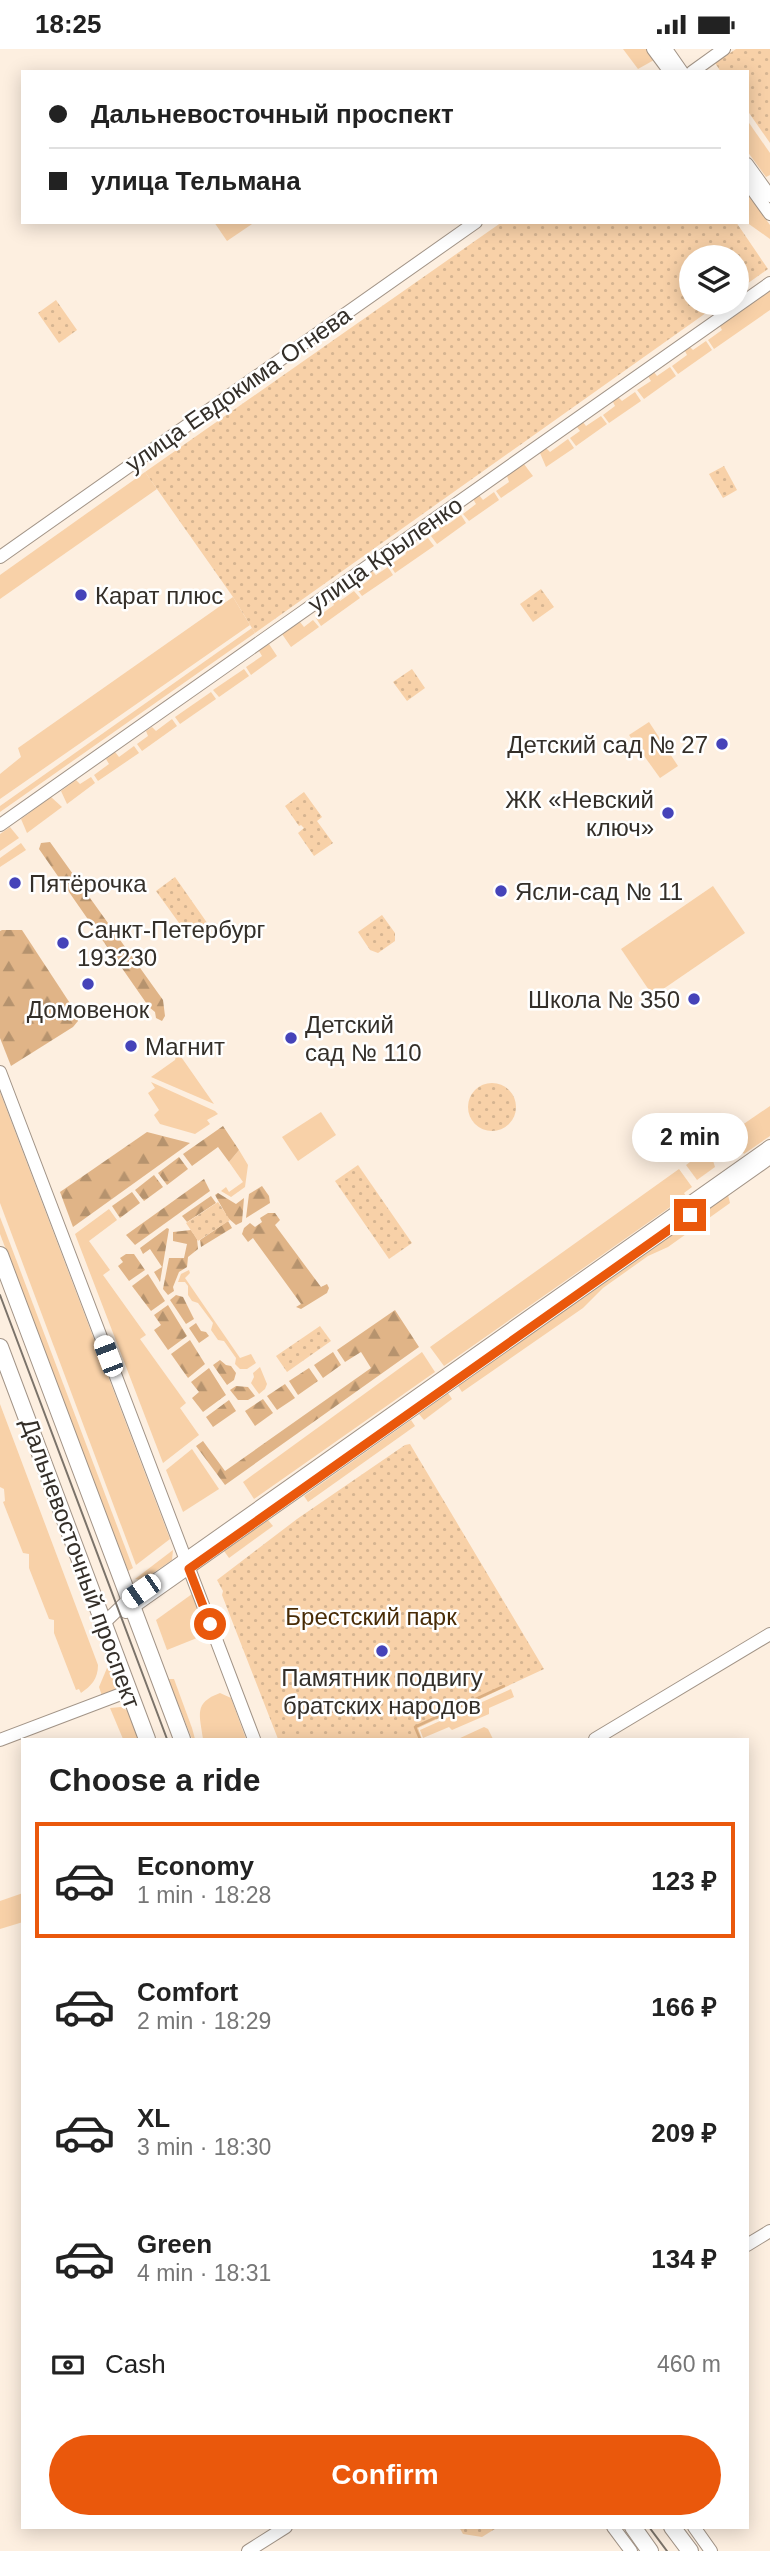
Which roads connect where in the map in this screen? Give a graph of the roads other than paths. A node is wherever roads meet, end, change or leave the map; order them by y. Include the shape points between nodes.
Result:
1 (653, 49) edge
2 (666, 49) edge
3 (724, 49) edge
4 (669, 70) edge
5 (681, 70) edge
6 (695, 70) edge
7 (749, 167) edge
8 (749, 185) edge
9 (770, 197) edge
10 (770, 214) edge
11 (473, 224) edge
12 (770, 283) edge
13 (0, 557) edge
14 (0, 825) edge
15 (0, 1072) edge
16 (770, 1146) edge
17 (770, 1158) edge
18 (0, 1255) edge
19 (0, 1347) edge
20 (187, 1564) junction
21 (131, 1604) junction
22 (104, 1623) junction
23 (770, 1633) edge
24 (129, 1691) junction
25 (147, 1738) edge
26 (182, 1738) edge
27 (254, 1738) edge
28 (597, 1738) edge
29 (0, 1740) edge
30 (770, 2231) edge
31 (749, 2244) edge
32 (283, 2529) edge
33 (614, 2529) edge
34 (634, 2529) edge
35 (674, 2529) edge
36 (695, 2529) edge
37 (248, 2551) edge
38 (631, 2551) edge
39 (650, 2551) edge
40 (690, 2551) edge
41 (711, 2551) edge

1 - 4 street
2 - 5 street
3 - 6 street
7 - 9 street
8 - 10 street
11 - 13 street, улица Евдокима Огнева
12 - 14 street, улица Крыленко
15 - 20 street
16 - 20 street
17 - 20 street
18 - 21 main road, Дальневосточный проспект
19 - 22 main road, Дальневосточный проспект
20 - 21 street
20 - 27 street
21 - 22 street
21 - 26 main road, Дальневосточный проспект
22 - 24 main road, Дальневосточный проспект
23 - 28 street
24 - 25 main road, Дальневосточный проспект
24 - 29 street
30 - 31 street
32 - 37 street
33 - 38 street
34 - 39 main road
35 - 40 main road
36 - 41 street

